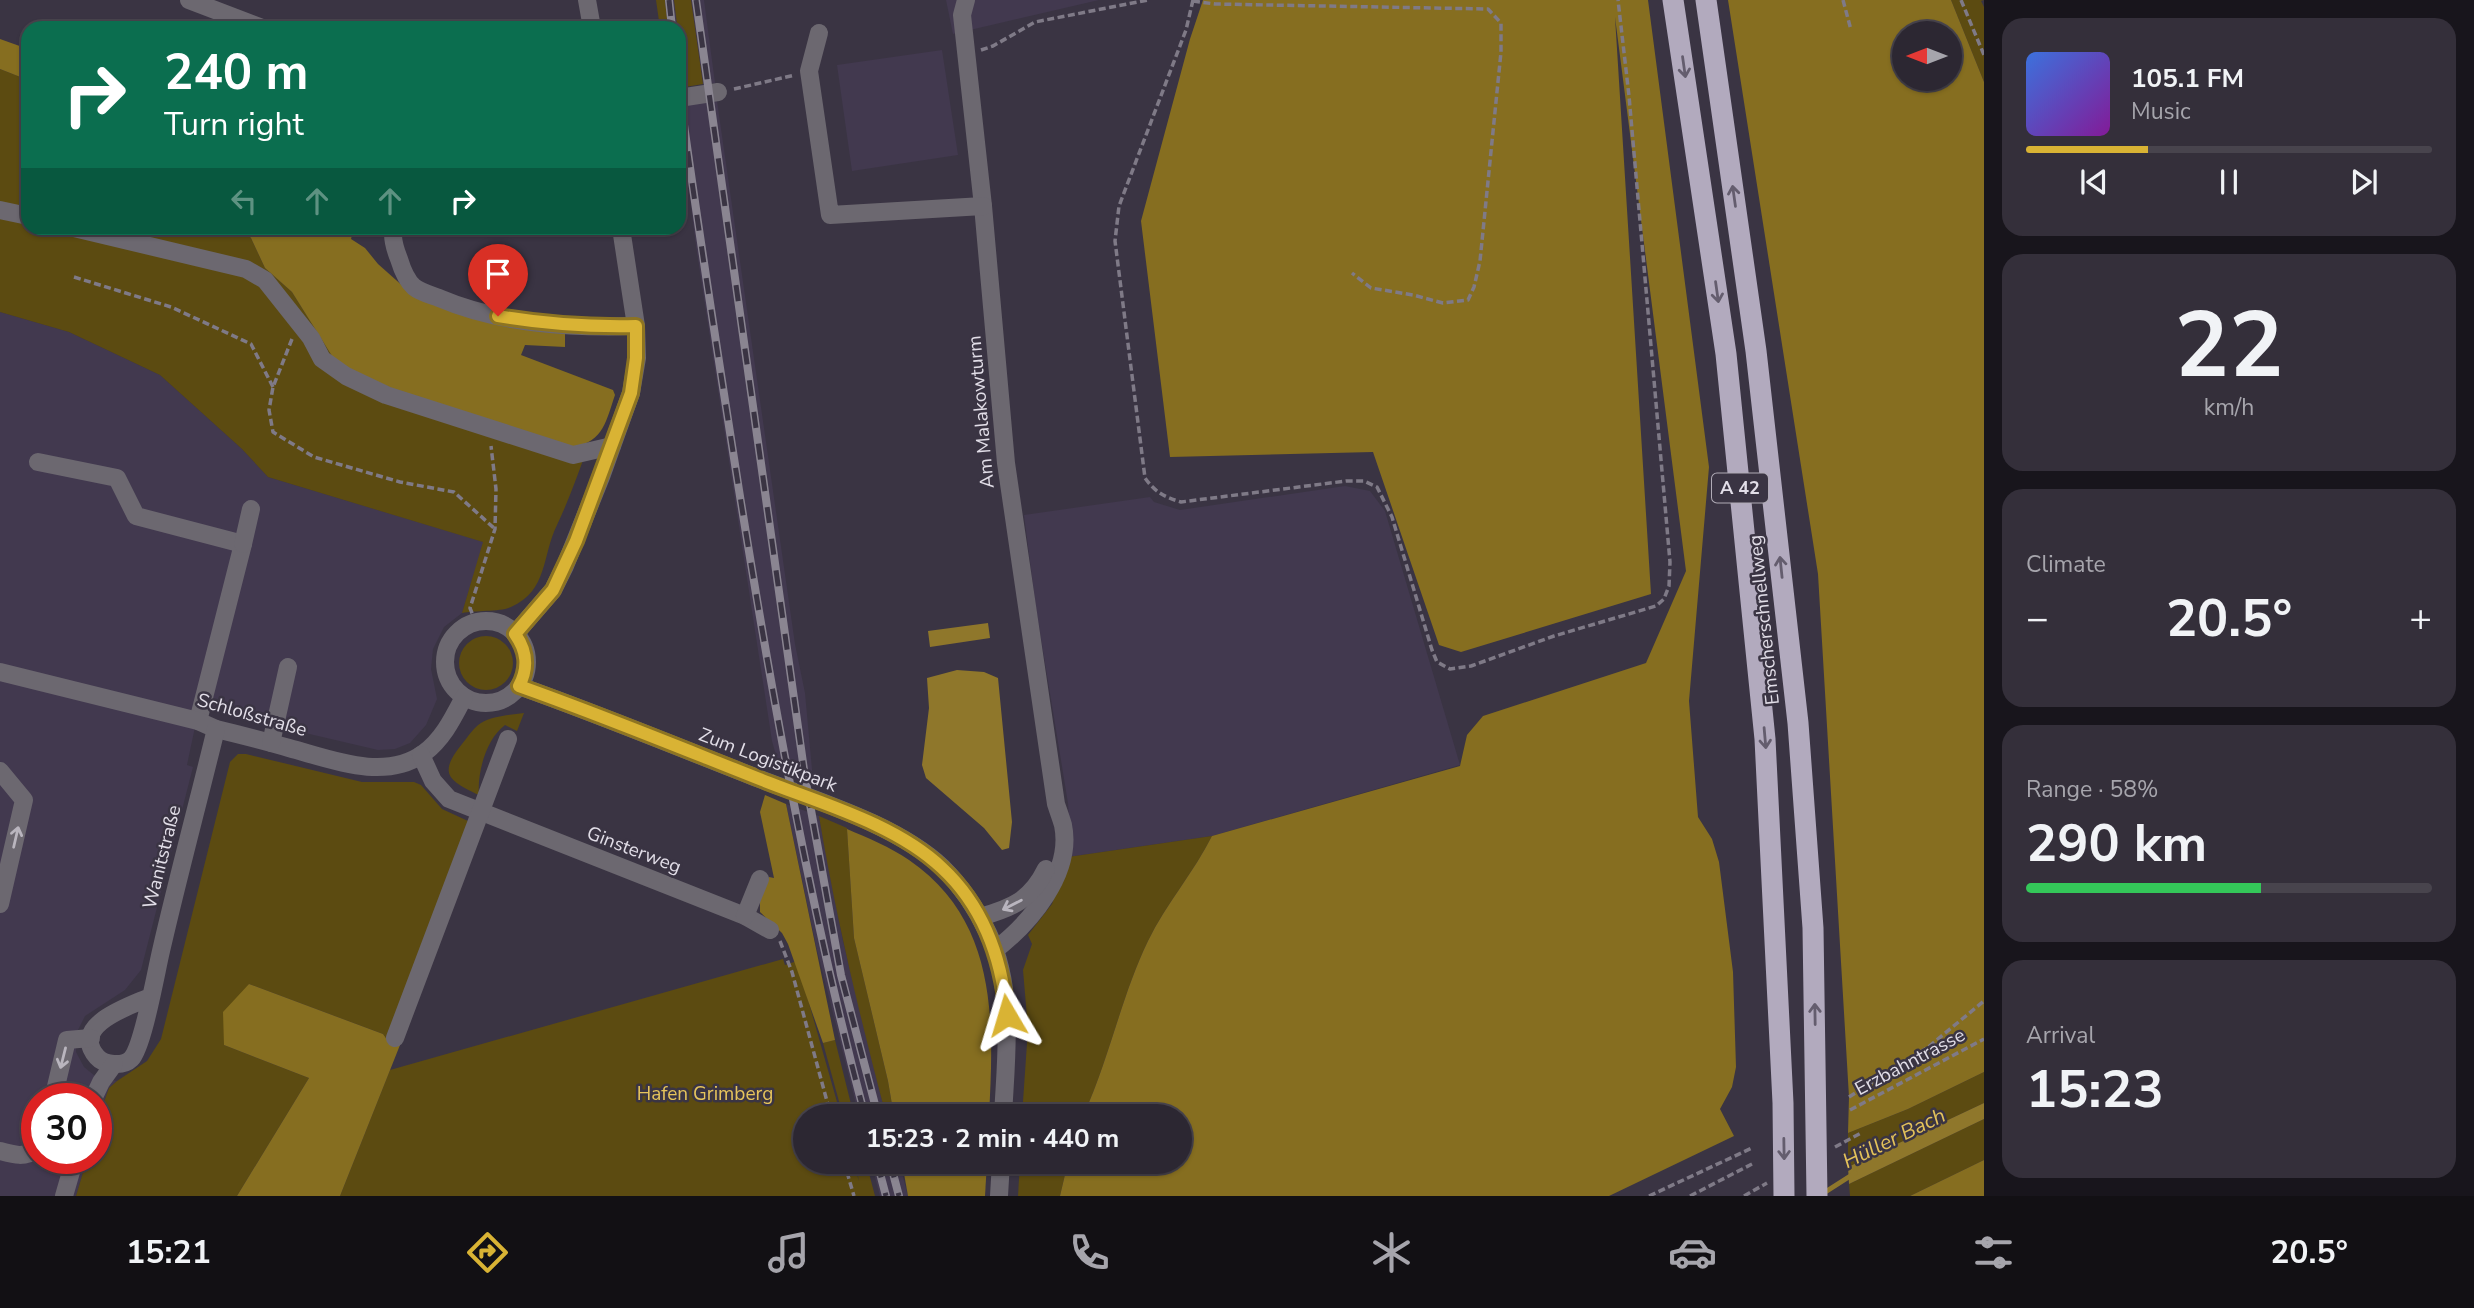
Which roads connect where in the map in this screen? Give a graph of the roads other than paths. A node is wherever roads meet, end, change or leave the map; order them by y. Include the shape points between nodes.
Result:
1 (189, 0) edge
2 (587, 0) edge
3 (1673, 0) edge
4 (1706, 0) edge
5 (961, 5) edge
6 (244, 21) edge
7 (591, 21) edge
8 (818, 33) dead end
9 (718, 92) road end
10 (686, 97) edge
11 (983, 206) junction
12 (0, 210) edge
13 (21, 214) edge
14 (103, 235) edge
15 (393, 235) edge
16 (622, 235) edge
17 (636, 326) junction
18 (612, 446) junction
19 (38, 462) dead end
20 (251, 509) dead end
21 (243, 544) junction
22 (515, 634) junction
23 (288, 667) dead end
24 (0, 672) edge
25 (519, 686) junction
26 (464, 697) junction
27 (198, 721) junction
28 (216, 729) junction
29 (509, 739) dead end
30 (271, 743) junction
31 (421, 755) junction
32 (0, 771) edge
33 (1056, 804) junction
34 (481, 812) junction
35 (760, 878) dead end
36 (0, 904) edge
37 (745, 916) junction
38 (980, 917) junction
39 (770, 930) dead end
40 (995, 950) junction
41 (150, 996) junction
42 (91, 1038) junction
43 (395, 1038) dead end
44 (114, 1064) junction
45 (56, 1083) edge
46 (101, 1083) edge
47 (1003, 1104) edge
48 (1816, 1142) junction
49 (0, 1152) edge
50 (21, 1155) edge
51 (70, 1174) edge
52 (1000, 1174) edge
53 (64, 1196) edge
54 (999, 1196) edge
55 (1784, 1196) edge
56 (1817, 1196) edge
57 (1830, 1196) edge

1 - 6 street
2 - 7 street
3 -> 55 highway, Emscherschnellweg / A 42 via 1726,354 1765,739
48 -> 4 highway, Emscherschnellweg / A 42 via 1813,928 1798,723 1756,351
5 - 11 street, Am Malakowturm
8 - 11 street via 809,71 830,215
9 - 10 street
11 - 33 street, Am Malakowturm via 1008,476
12 - 13 street
14 - 18 street via 246,269 265,280 322,359 386,395 573,455
15 - 17 street via 404,272 415,287 452,304 537,323
16 - 17 street
17 - 18 street via 635,376
18 - 22 street via 553,590
19 - 21 street via 117,478 136,516
20 - 21 street
21 - 27 street
22 - 25 street via 525,653
22 - 26 street via 497,623 476,623 457,633 445,661 450,682
23 - 30 street
24 - 27 street, Schloßstraße
25 - 26 street via 494,702
25 - 38 street, Zum Logistikpark via 887,831 942,868
26 - 31 street, Schloßstraße via 446,730
27 - 28 street, Schloßstraße
28 - 30 street, Schloßstraße
28 - 41 street, Wanitstraße
29 - 34 street
30 - 31 street, Schloßstraße via 374,767 398,765
31 - 34 street, Ginsterweg via 433,781 449,799
36 -> 32 street via 24,800
33 -> 38 street, Am Malakowturm via 1052,849 1038,886 1018,902
33 - 40 street, Am Malakowturm via 1063,826 1060,862 1051,886 1018,932
34 - 37 street, Ginsterweg
34 - 43 street
35 - 37 street
37 - 39 street, Ginsterweg
38 - 40 street, Zum Logistikpark
40 - 47 street, Zum Logistikpark via 1007,1015
41 - 42 street via 103,1018
41 - 44 street, Wanitstraße via 136,1050 131,1059
42 - 44 street via 97,1057
42 -> 45 street via 67,1040
44 - 46 street, Wanitstraße
48 - 56 highway, Emscherschnellweg / A 42
48 - 57 highway via 1828,1156
49 - 50 street
51 - 53 street
52 - 54 street

